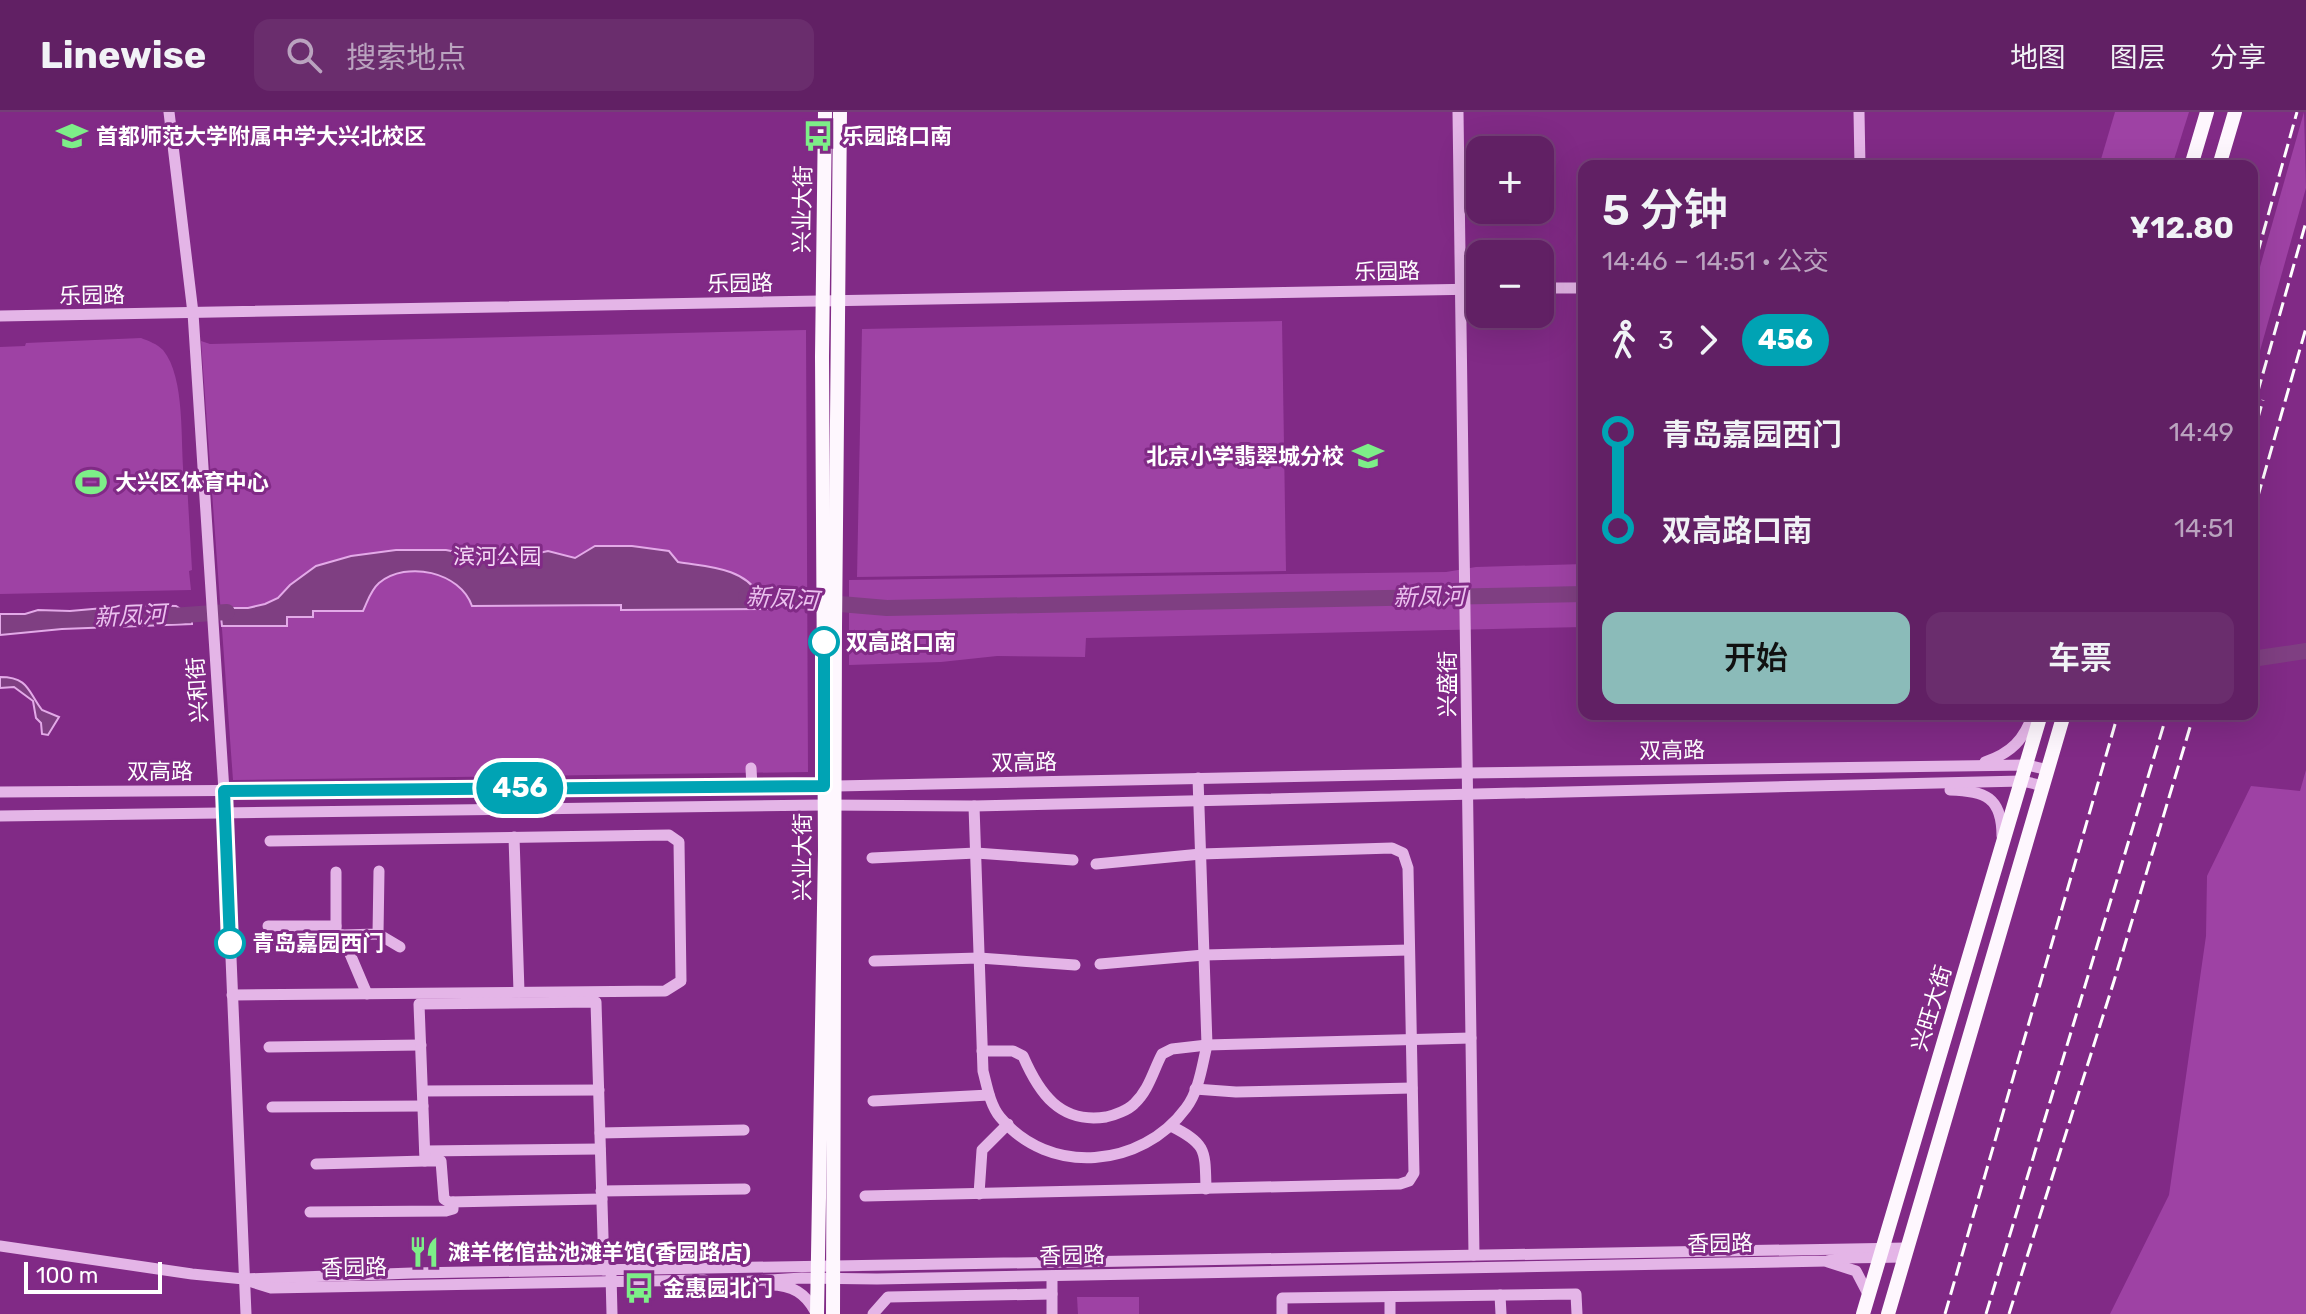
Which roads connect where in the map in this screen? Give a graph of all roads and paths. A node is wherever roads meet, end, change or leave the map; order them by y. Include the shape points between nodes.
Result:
1 (169, 112) edge
2 (825, 112) edge
3 (840, 112) edge
4 (1458, 112) edge
5 (1859, 112) edge
6 (2207, 112) edge
7 (2235, 112) edge
8 (1860, 160) edge
9 (2193, 160) edge
10 (2221, 160) edge
11 (1554, 288) edge
12 (1578, 288) edge
13 (1461, 289) junction
14 (1466, 289) edge
15 (839, 301) junction
16 (823, 302) junction
17 (193, 313) junction
18 (0, 316) edge
19 (830, 590) junction
20 (2031, 720) edge
21 (2040, 720) edge
22 (2062, 720) edge
23 (2036, 735) junction
24 (2057, 741) junction
25 (2027, 765) junction
26 (1976, 766) junction
27 (751, 768) dead end
28 (2048, 770) junction
29 (1467, 773) junction
30 (1198, 778) junction
31 (2022, 781) junction
32 (1906, 784) junction
33 (830, 786) junction
34 (2044, 786) junction
35 (752, 787) junction
36 (224, 791) junction
37 (0, 792) edge
38 (1468, 794) junction
39 (1199, 800) junction
40 (830, 805) junction
41 (974, 806) junction
42 (225, 813) junction
43 (0, 816) edge
44 (514, 837) junction
45 (2029, 837) junction
46 (2005, 840) junction
47 (270, 841) dead end
48 (976, 853) junction
49 (1201, 854) junction
50 (872, 858) dead end
51 (1073, 860) dead end
52 (1096, 864) dead end
53 (379, 871) dead end
54 (336, 872) dead end
55 (268, 926) dead end
56 (338, 932) junction
57 (378, 934) junction
58 (273, 946) dead end
59 (400, 947) dead end
60 (1409, 950) junction
61 (1204, 955) junction
62 (979, 958) junction
63 (874, 961) dead end
64 (1100, 964) dead end
65 (1075, 965) dead end
66 (519, 992) junction
67 (367, 994) junction
68 (232, 995) junction
69 (1471, 1038) junction
70 (1411, 1039) junction
71 (421, 1045) junction
72 (1207, 1045) junction
73 (269, 1047) dead end
74 (982, 1051) junction
75 (1412, 1088) junction
76 (1195, 1089) junction
77 (599, 1090) junction
78 (423, 1091) junction
79 (989, 1095) junction
80 (873, 1101) dead end
81 (423, 1106) junction
82 (272, 1107) dead end
83 (1008, 1124) junction
84 (1171, 1126) junction
85 (744, 1130) dead end
86 (600, 1133) junction
87 (600, 1149) junction
88 (425, 1156) junction
89 (316, 1164) dead end
90 (745, 1189) dead end
91 (1206, 1189) junction
92 (979, 1194) junction
93 (602, 1195) junction
94 (865, 1196) dead end
95 (453, 1202) junction
96 (310, 1212) dead end
97 (0, 1246) edge
98 (1906, 1252) junction
99 (1880, 1253) junction
100 (1474, 1255) junction
101 (1827, 1261) junction
102 (817, 1272) junction
103 (833, 1272) junction
104 (609, 1274) junction
105 (1052, 1276) junction
106 (244, 1279) junction
107 (754, 1282) junction
108 (1052, 1294) junction
109 (1868, 1294) junction
110 (1500, 1295) junction
111 (1390, 1297) junction
112 (246, 1314) edge
113 (612, 1314) edge
114 (817, 1314) edge
115 (833, 1314) edge
116 (873, 1314) edge
117 (1052, 1314) edge
118 (1282, 1314) edge
119 (1390, 1314) edge
120 (1501, 1314) edge
121 (1577, 1314) edge
122 (1863, 1314) edge
123 (1888, 1314) edge

1 - 17 street, 兴和街
2 - 16 main road, 兴业大街
3 - 15 main road, 兴业大街
4 - 13 street, 兴盛街
5 - 8 street
6 - 9 main road
7 - 10 main road
11 - 12 street
13 - 14 street, 乐园路
13 - 15 street, 乐园路
13 - 29 street, 兴盛街
15 - 16 street, 乐园路
15 - 19 main road, 兴业大街
16 - 17 street, 乐园路
16 - 19 main road, 兴业大街
17 - 18 street, 乐园路
17 - 36 street, 兴和街
19 - 33 main road, 兴业大街
20 - 26 street via 2015,746
21 - 23 main road, 兴旺大街
22 - 24 main road, 兴旺大街
23 - 24 main road via 2042,745
23 - 25 main road, 兴旺大街
24 - 28 main road, 兴旺大街
25 - 26 street, 双高路
25 - 28 street, 双高路
25 - 31 main road, 兴旺大街
26 - 29 street, 双高路
27 - 35 street
28 - 34 main road, 兴旺大街
29 - 30 street, 双高路
29 - 38 street, 兴盛街
30 - 33 street, 双高路
30 - 39 street
31 - 32 street, 双高路
31 - 34 street, 双高路
31 - 46 main road, 兴旺大街
32 - 38 street, 双高路
32 - 46 street via 1984,794 2000,814
33 - 35 street, 双高路
33 - 40 main road, 兴业大街
34 - 45 main road, 兴旺大街
35 - 36 street, 双高路
36 - 37 street, 双高路
36 - 42 street, 兴和街
38 - 39 street, 双高路
38 - 69 street, 兴盛街
39 - 41 street, 双高路
39 - 49 street
40 - 41 street, 双高路
40 - 42 street, 双高路
40 - 102 main road, 兴业大街
40 - 103 main road, 兴业大街
41 - 48 street
42 - 43 street, 双高路
42 - 68 street, 兴和街
44 - 47 street
44 - 66 street
44 - 66 street via 669,835 679,842 681,981 665,991
45 - 46 main road via 2021,827
45 - 98 main road, 兴旺大街
46 - 99 main road, 兴旺大街
48 - 50 street
48 - 51 street
48 - 62 street
49 - 52 street
49 - 60 street via 1392,848 1403,853 1408,868
49 - 61 street
53 - 57 street
54 - 56 street
55 - 56 street
56 - 57 street
56 - 58 street via 331,942 320,945
56 - 67 street
57 - 59 street
60 - 61 street
60 - 70 street
61 - 64 street
61 - 72 street
62 - 63 street
62 - 65 street
62 - 74 street
66 - 67 street
67 - 68 street
68 - 106 street, 兴和街
69 - 70 street
69 - 100 street, 兴盛街
70 - 72 street
70 - 75 street
71 - 73 street
71 - 77 street via 419,1004 596,1002
71 - 78 street
72 - 74 street via 1162,1054 1134,1104 1089,1120 1046,1097 1023,1056
72 - 76 street
74 - 79 street
75 - 76 street
75 - 91 street via 1414,1173 1409,1181
76 - 84 street
77 - 78 street
77 - 86 street
78 - 81 street
79 - 80 street
79 - 83 street
81 - 82 street
81 - 88 street
83 - 84 street via 1048,1151 1094,1159 1145,1145
83 - 92 street via 982,1150
84 - 91 street via 1194,1137 1203,1149
85 - 86 street
86 - 87 street
87 - 88 street
87 - 93 street
88 - 89 street
88 - 95 street via 441,1161 444,1199
90 - 93 street
91 - 92 street
92 - 94 street
93 - 95 street
93 - 104 street
95 - 96 street via 453,1209 446,1211
97 - 106 street, 香园路
98 - 99 street, 香园路
98 - 123 main road, 兴旺大街
99 - 100 street, 香园路
99 - 101 street, 香园路
99 - 109 main road, 兴旺大街
100 - 103 street, 香园路
101 - 105 street, 香园路
101 - 109 street via 1856,1271
102 - 103 street, 香园路
102 - 104 street, 香园路
102 - 107 street, 香园路
102 - 114 main road, 兴业大街
103 - 105 street, 香园路
103 - 115 main road, 兴业大街
104 - 106 street, 香园路 via 271,1288
104 - 107 street, 香园路
104 - 113 street
105 - 108 street
106 - 112 street, 兴和街
107 - 114 street via 797,1290
108 - 116 street via 888,1297
108 - 117 street
109 - 122 main road, 兴旺大街
110 - 111 street
110 - 120 street
110 - 121 street via 1576,1294
111 - 118 street via 1282,1298
111 - 119 street

